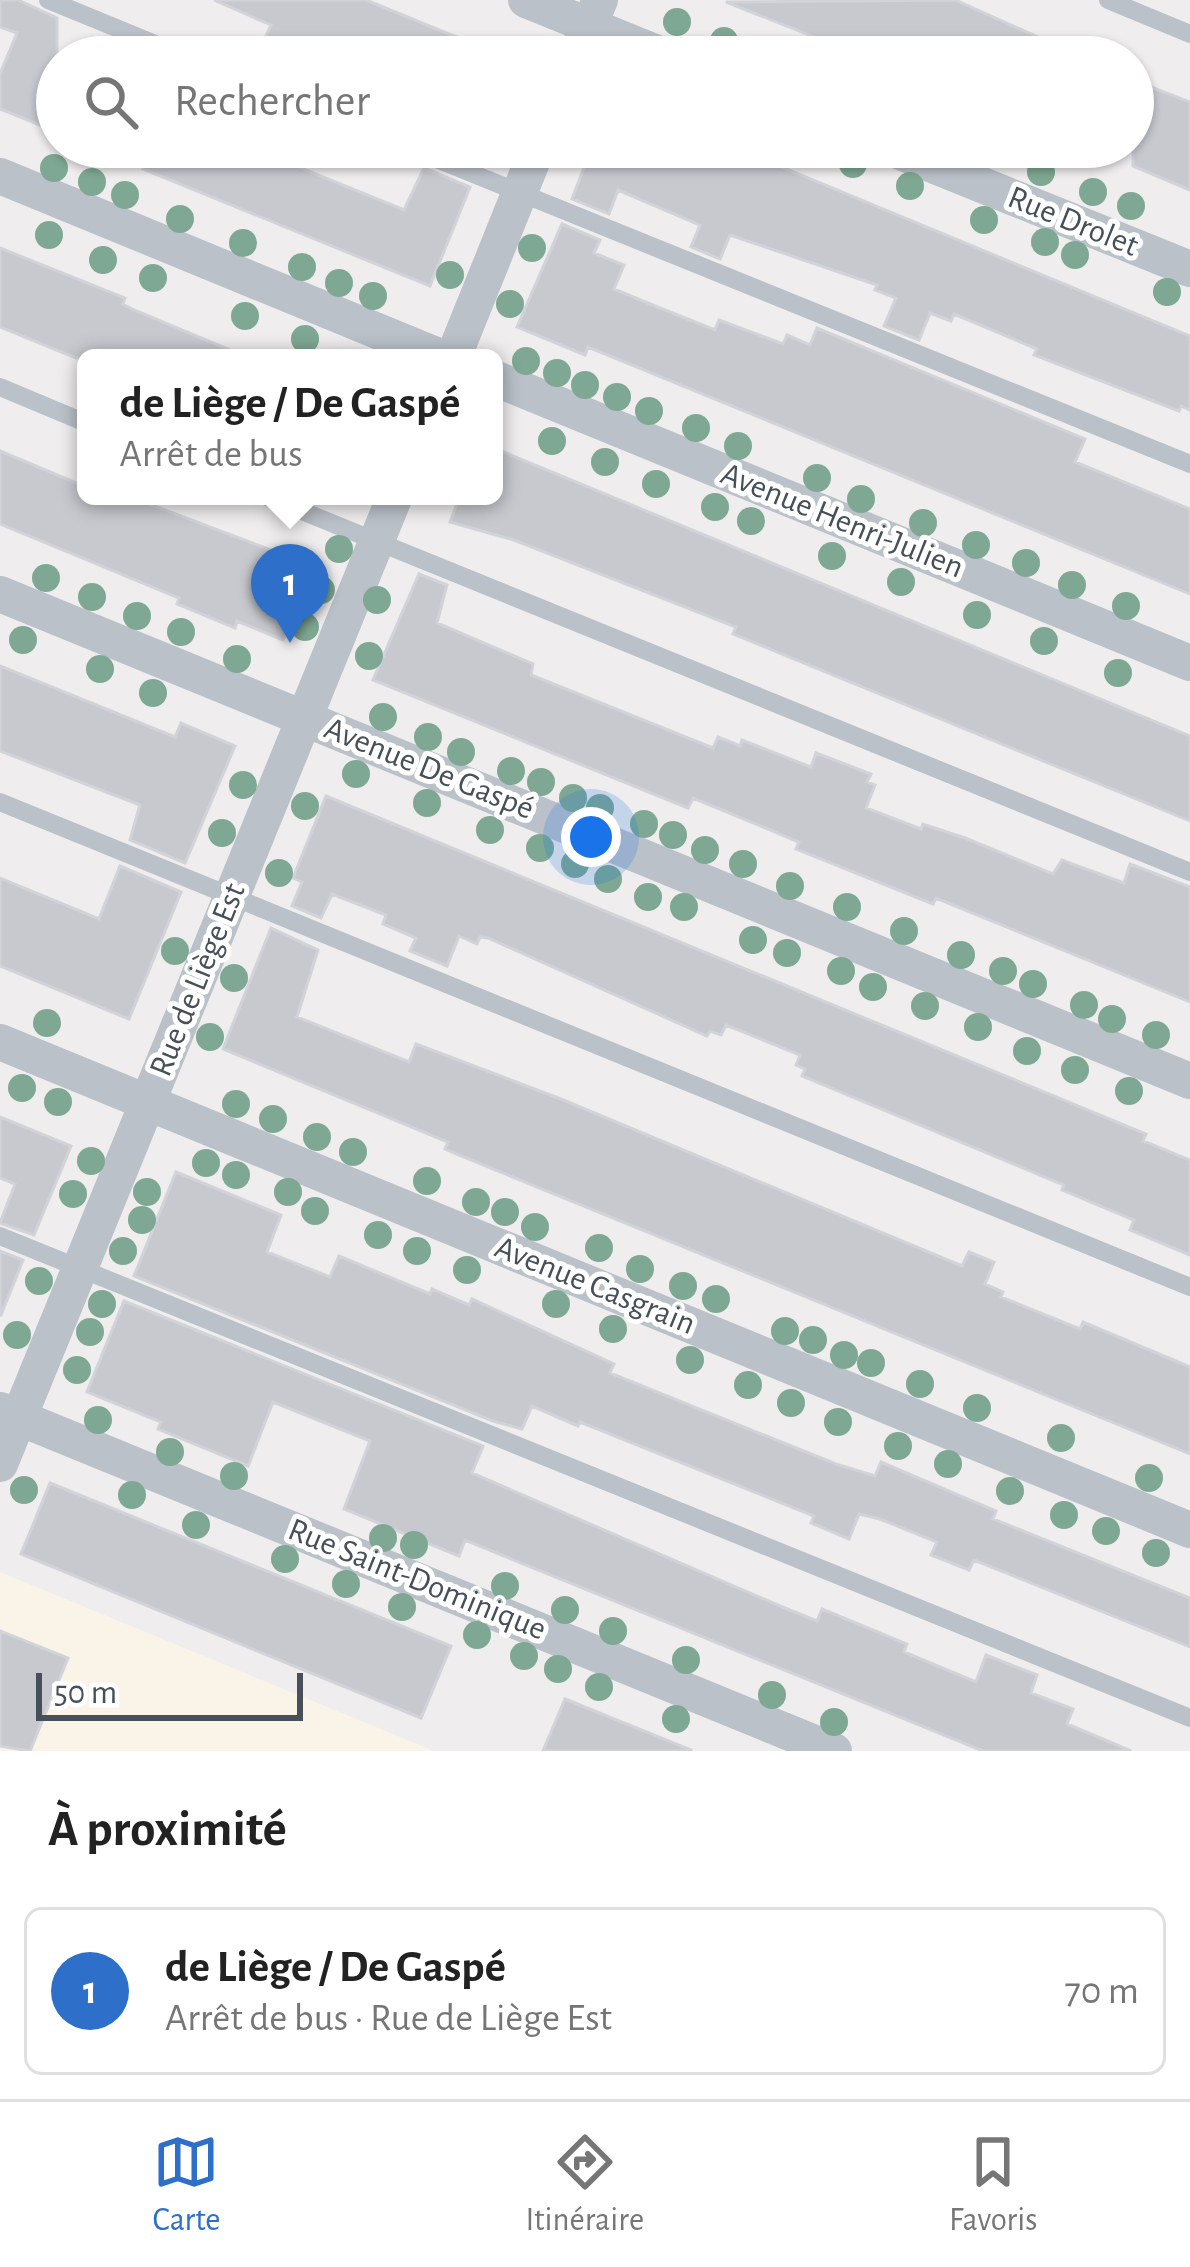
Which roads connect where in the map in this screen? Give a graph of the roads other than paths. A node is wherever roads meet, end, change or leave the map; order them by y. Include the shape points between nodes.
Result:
1 (48, 0) edge
2 (526, 0) edge
3 (1108, 0) edge
4 (588, 27) edge
5 (1190, 34) edge
6 (136, 36) edge
7 (459, 168) edge
8 (529, 168) edge
9 (940, 168) edge
10 (0, 176) edge
11 (519, 192) junction
12 (1190, 269) edge
13 (420, 349) edge
14 (456, 349) edge
15 (503, 382) edge
16 (0, 387) edge
17 (77, 419) edge
18 (1190, 464) edge
19 (288, 505) edge
20 (391, 505) edge
21 (377, 540) junction
22 (0, 594) edge
23 (1190, 663) edge
24 (305, 719) junction
25 (0, 802) edge
26 (1190, 872) edge
27 (232, 896) junction
28 (0, 1042) edge
29 (1190, 1081) edge
30 (147, 1102) junction
31 (0, 1236) edge
32 (79, 1268) junction
33 (1190, 1287) edge
34 (9, 1413) edge
35 (0, 1464) edge
36 (1190, 1530) edge
37 (1190, 1718) edge
38 (833, 1751) edge

1 - 6 lane
2 - 4 street
3 - 5 lane
7 - 11 lane
8 - 11 street
9 - 12 street, Rue Drolet
10 - 13 street
11 - 14 street
11 - 18 lane
15 - 23 street, Avenue Henri-Julien
16 - 17 lane
19 - 21 lane
20 - 21 street, Rue de Liège Est
21 - 24 street, Rue de Liège Est
21 - 26 lane
22 - 24 street, Avenue De Gaspé
24 - 27 street, Rue de Liège Est
24 - 29 street, Avenue De Gaspé
25 - 27 lane
27 - 30 street, Rue de Liège Est
27 - 33 lane
28 - 30 street, Avenue Casgrain
30 - 32 street, Rue de Liège Est
30 - 36 street, Avenue Casgrain
31 - 32 lane
32 - 34 street, Rue de Liège Est
32 - 37 lane
34 - 35 street, Rue de Liège Est
34 - 38 street, Rue Saint-Dominique

